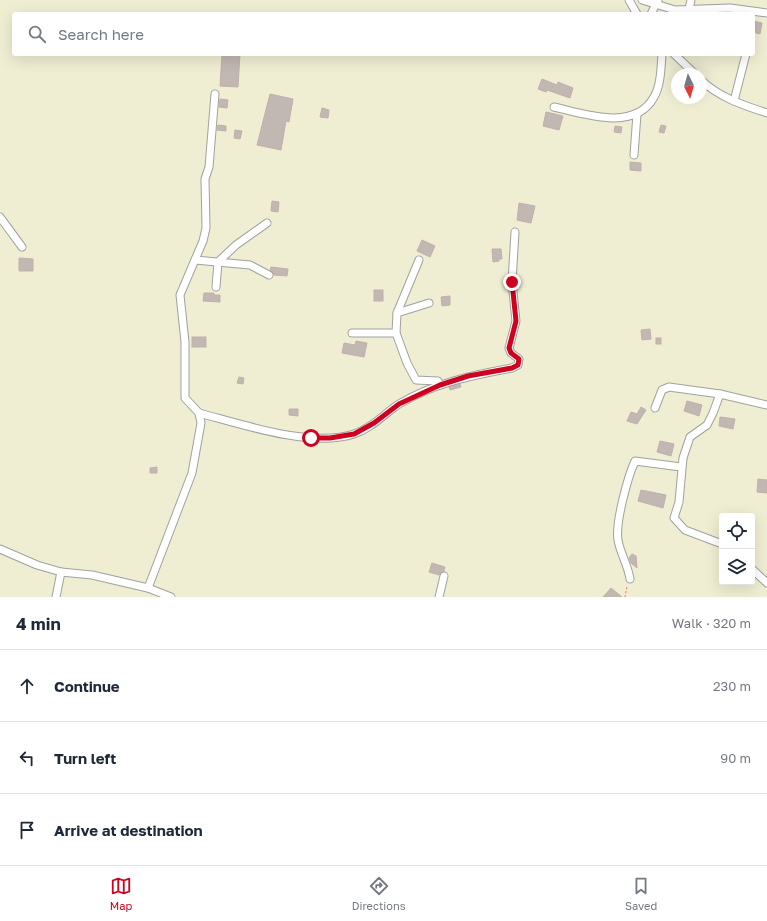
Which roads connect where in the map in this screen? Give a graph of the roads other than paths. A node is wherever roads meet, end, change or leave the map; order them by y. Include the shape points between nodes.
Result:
1 (629, 0) edge
2 (642, 0) edge
3 (690, 0) edge
4 (657, 3) edge
5 (689, 9) junction
6 (636, 12) edge
7 (652, 12) edge
8 (767, 13) edge
9 (662, 56) edge
10 (676, 56) edge
11 (746, 56) edge
12 (689, 68) edge
13 (707, 86) edge
14 (215, 94) dead end
15 (734, 101) junction
16 (554, 107) dead end
17 (767, 113) edge
18 (637, 114) junction
19 (634, 155) dead end
20 (0, 217) edge
21 (267, 224) dead end
22 (515, 232) dead end
23 (22, 247) dead end
24 (195, 260) junction
25 (419, 260) dead end
26 (218, 262) junction
27 (269, 275) dead end
28 (216, 287) dead end
29 (429, 303) dead end
30 (397, 313) junction
31 (352, 333) dead end
32 (396, 333) junction
33 (440, 385) junction
34 (720, 394) junction
35 (767, 405) edge
36 (655, 408) dead end
37 (198, 413) junction
38 (681, 467) junction
39 (719, 543) edge
40 (0, 549) edge
41 (61, 572) junction
42 (755, 572) edge
43 (444, 576) dead end
44 (630, 578) road end
45 (767, 583) edge
46 (148, 588) junction
47 (56, 597) edge
48 (171, 597) edge
49 (440, 597) edge

1 - 6 street
2 - 4 street
3 - 5 street
4 - 5 street via 676,10
4 - 7 street
5 - 8 street via 730,8
9 - 18 street via 655,96
10 - 12 street
11 - 15 street
13 - 15 street
14 - 24 street via 209,167 205,179 206,228
15 - 17 street
16 - 18 street via 621,118
18 - 19 street
20 - 23 street
21 - 26 street via 236,245
22 - 33 street via 512,282 516,321 509,348 520,362 512,368 468,376
24 - 26 street
24 - 37 street via 180,295 185,342 185,398
25 - 30 street
26 - 27 street via 250,265
26 - 28 street
29 - 30 street
30 - 32 street
31 - 32 street
32 - 33 street via 416,380 434,380
33 - 37 street via 399,404 354,434 330,438 294,436
34 - 35 street
34 - 36 street via 669,387 662,390
34 - 38 street via 707,425 690,438
37 - 46 street via 201,423 192,473
38 - 39 street via 682,483 674,518 685,530
38 - 44 street via 635,461 618,520 617,533
40 - 41 street
41 - 46 street via 92,575
41 - 47 street
42 - 45 street
43 - 49 street
46 - 48 street

